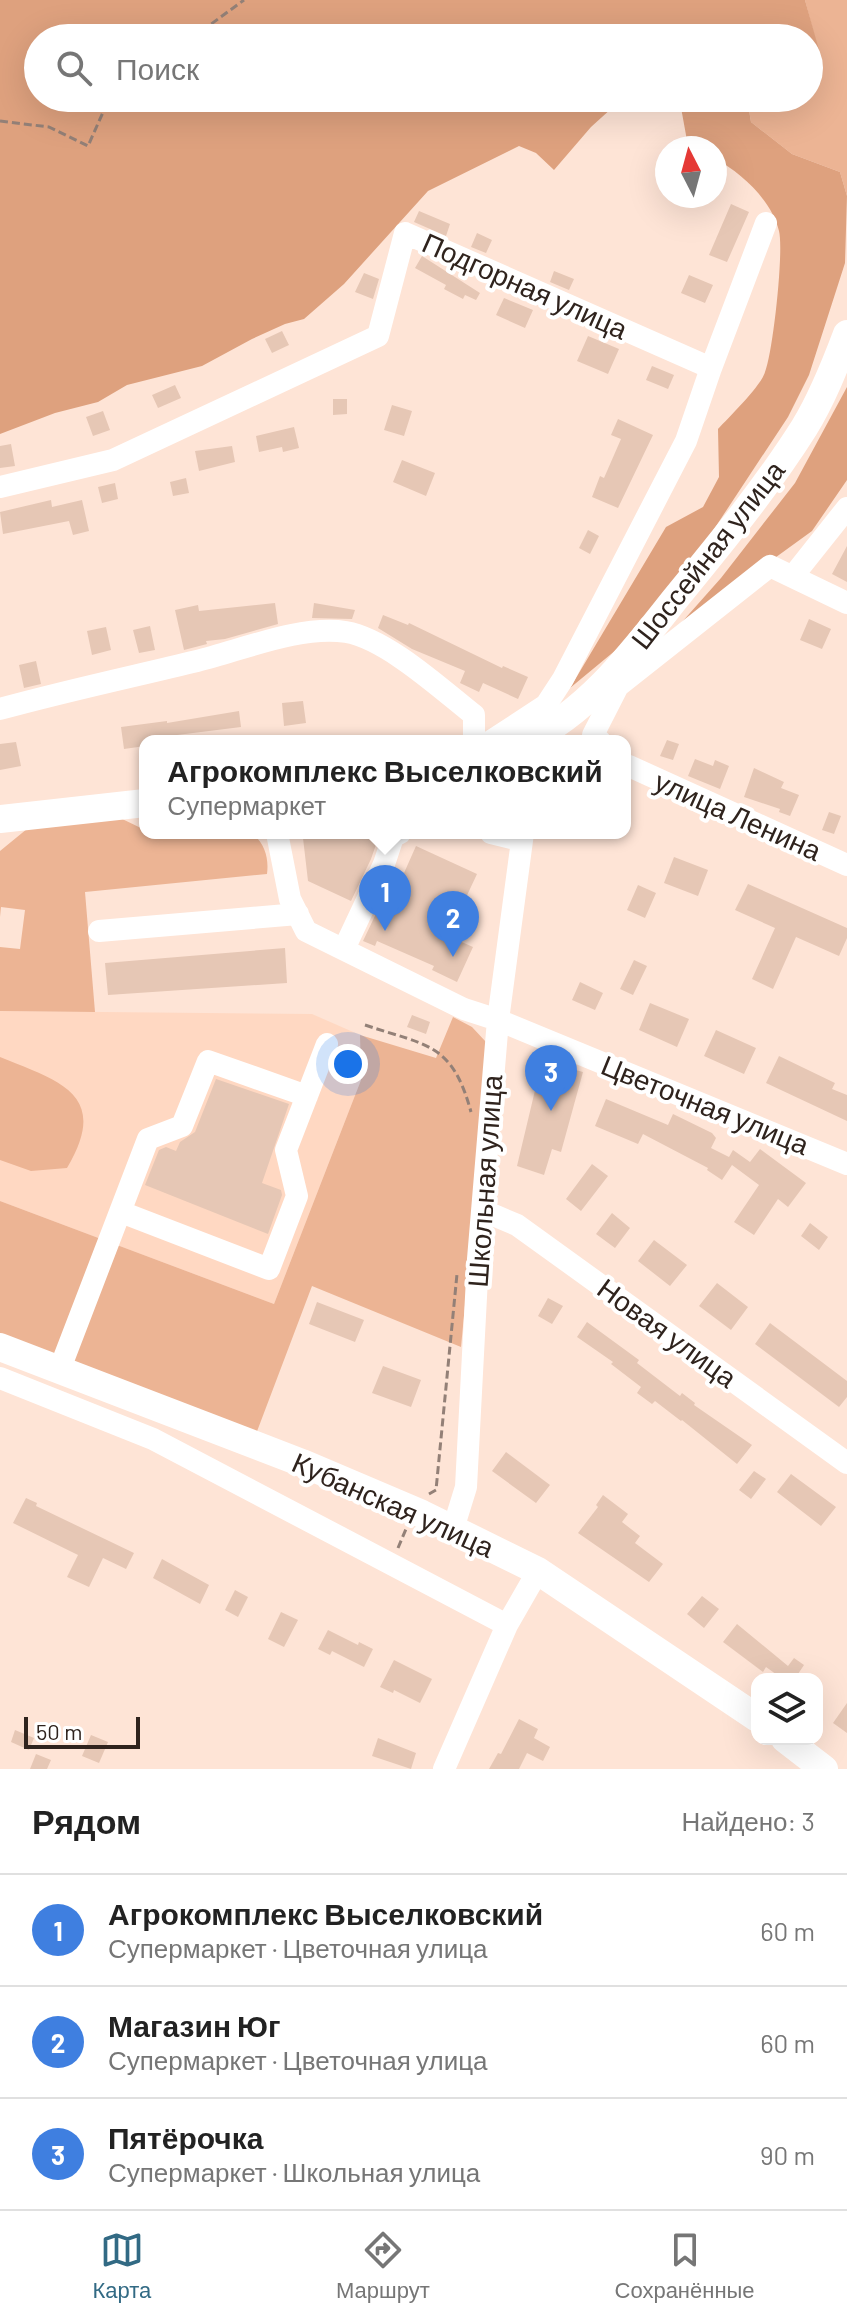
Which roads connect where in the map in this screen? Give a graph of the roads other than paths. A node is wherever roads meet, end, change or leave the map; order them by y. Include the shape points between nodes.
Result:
1 (766, 223) dead end
2 (847, 334) edge
3 (711, 368) junction
4 (0, 487) edge
5 (847, 508) edge
6 (793, 576) junction
7 (847, 603) edge
8 (0, 709) edge
9 (474, 735) edge
10 (500, 735) edge
11 (539, 735) edge
12 (593, 735) edge
13 (631, 768) edge
14 (139, 804) edge
15 (0, 819) edge
16 (277, 839) edge
17 (392, 839) edge
18 (522, 839) edge
19 (847, 865) edge
20 (298, 914) junction
21 (99, 931) dead end
22 (344, 949) junction
23 (498, 1020) junction
24 (327, 1044) dead end
25 (307, 1096) junction
26 (847, 1164) edge
27 (484, 1211) junction
28 (121, 1212) junction
29 (0, 1347) edge
30 (59, 1371) junction
31 (0, 1378) edge
32 (847, 1463) edge
33 (453, 1529) junction
34 (538, 1571) junction
35 (507, 1625) junction
36 (751, 1714) edge
37 (793, 1745) edge
38 (444, 1769) edge
39 (824, 1769) edge

1 - 3 street
2 - 11 main road, Шоссейная улица via 804,428 729,533 614,674
3 - 4 street, Подгорная улица via 405,233 378,336 113,460
3 - 10 street via 686,441 563,679 546,705
5 - 6 street
6 - 7 street
6 - 12 street via 770,566 618,686
8 - 9 street via 299,634 345,632 375,641 474,715
13 - 19 street, улица Ленина
14 - 15 main road
16 - 20 street, Цветочная улица
17 - 22 street
18 - 23 street, Школьная улица
20 - 21 street
20 - 22 street, Цветочная улица via 306,931
22 - 23 street, Цветочная улица via 464,1009
23 - 26 street, Цветочная улица
23 - 27 street, Школьная улица
24 - 25 street
25 - 28 street via 208,1061 182,1126 148,1139
25 - 28 street via 286,1150 297,1196 269,1269
27 - 32 street, Новая улица via 517,1225
27 - 33 street, Школьная улица via 466,1487
28 - 30 street
29 - 30 main road, Кубанская улица
30 - 33 main road, Кубанская улица via 302,1463
31 - 35 street via 153,1439
33 - 34 main road, Кубанская улица
34 - 35 street
34 - 36 main road, Кубанская улица
35 - 38 street
37 - 39 main road

